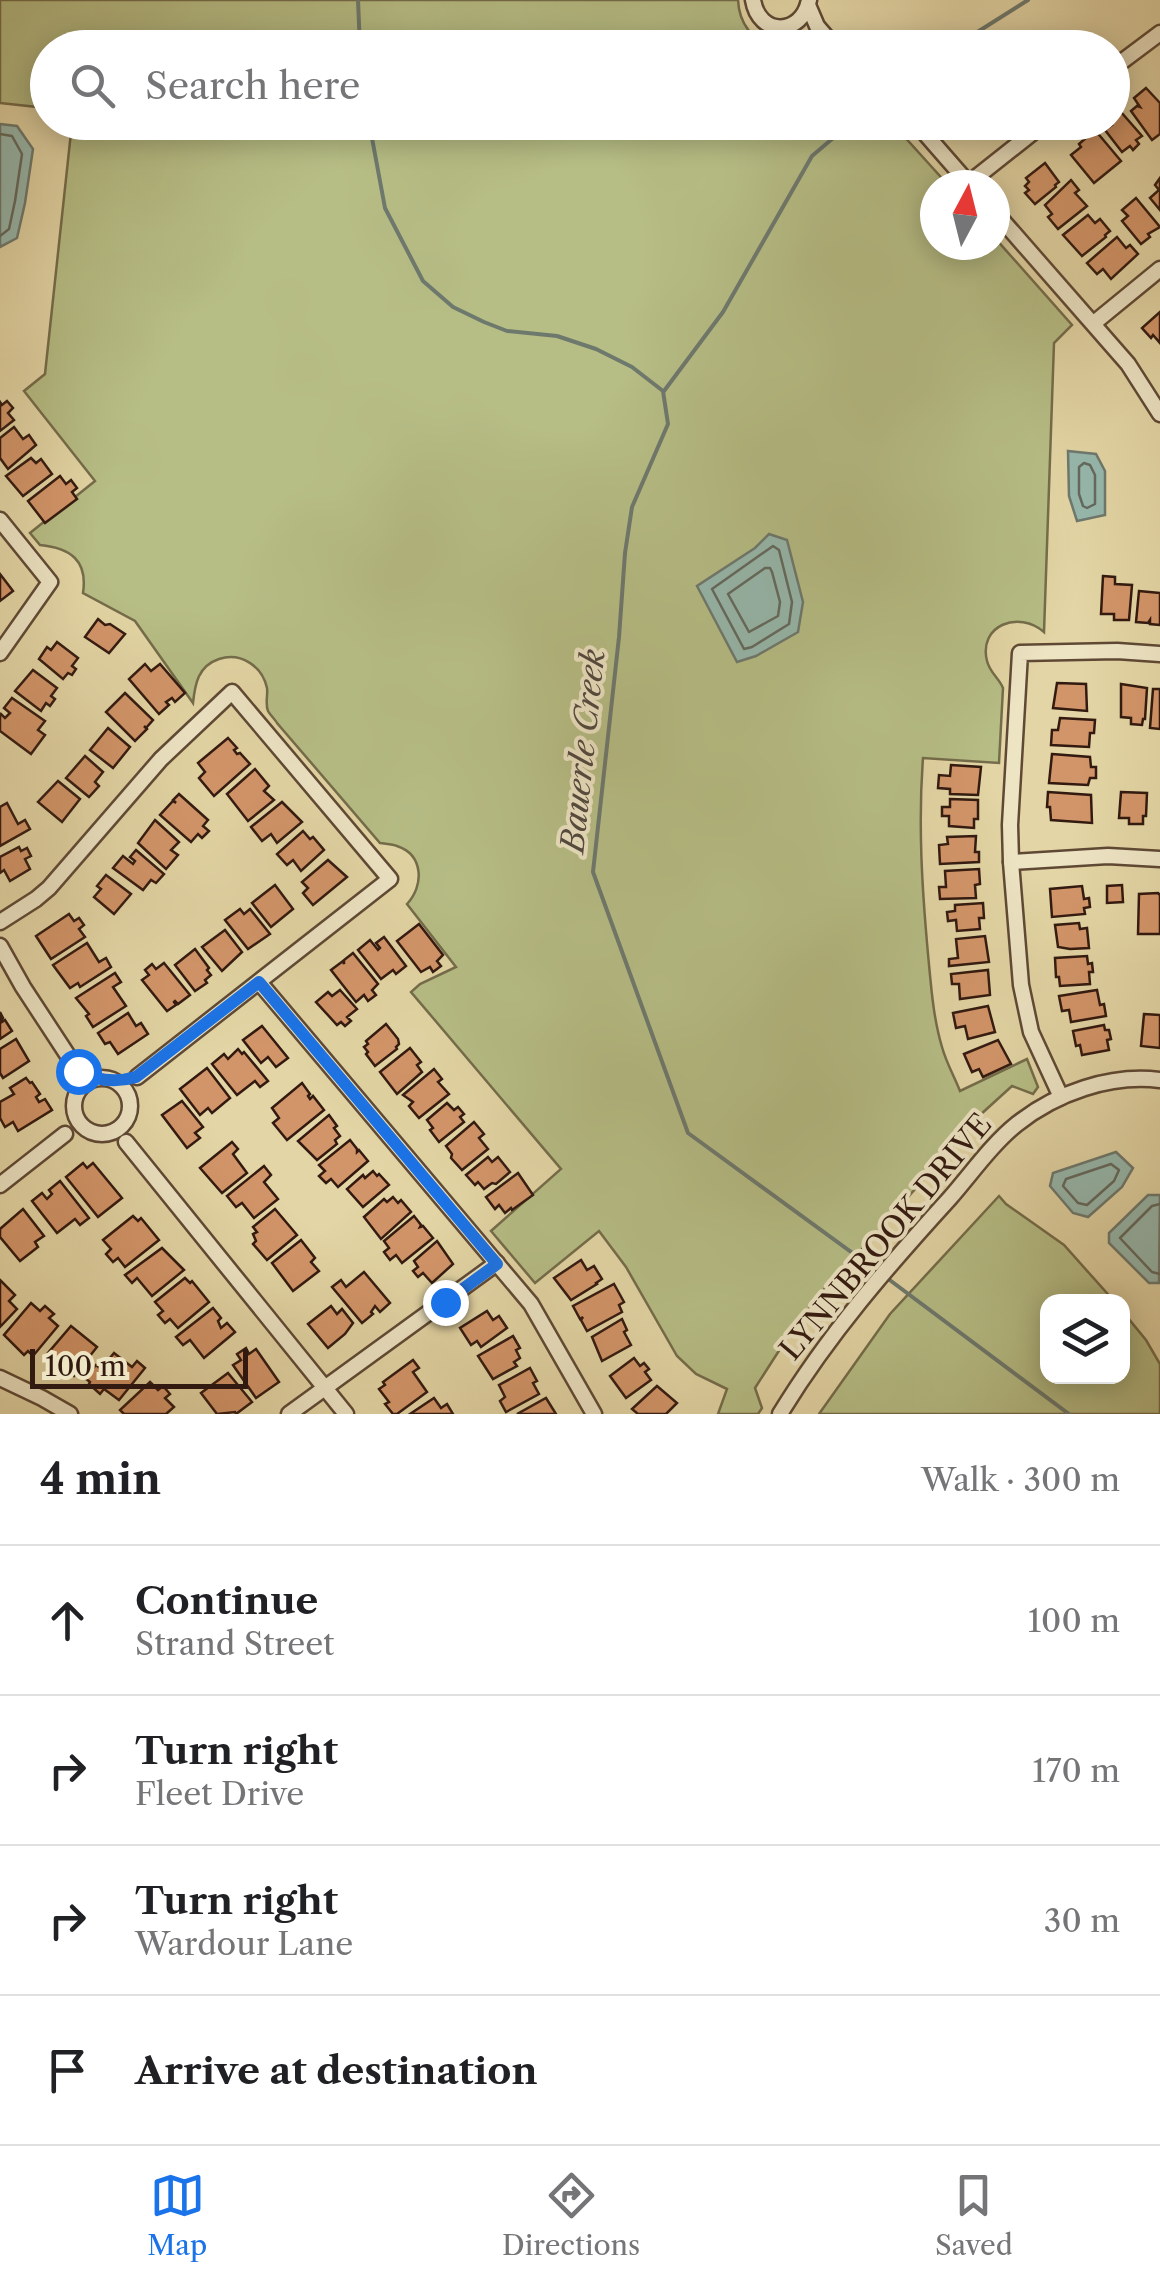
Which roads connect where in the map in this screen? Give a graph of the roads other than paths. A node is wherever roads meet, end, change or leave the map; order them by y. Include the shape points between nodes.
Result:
1 (753, 0) edge
2 (808, 3) edge
3 (791, 25) junction
4 (802, 30) edge
5 (820, 30) edge
6 (1160, 33) edge
7 (1130, 56) edge
8 (931, 140) edge
9 (1024, 140) edge
10 (958, 170) edge
11 (987, 170) edge
12 (1010, 229) edge
13 (1160, 268) edge
14 (1094, 323) junction
15 (1160, 414) edge
16 (0, 520) edge
17 (0, 653) edge
18 (1160, 654) edge
19 (1160, 859) edge
20 (1010, 862) junction
21 (0, 922) edge
22 (0, 946) edge
23 (259, 982) junction
24 (78, 1071) junction
25 (136, 1077) junction
26 (94, 1079) junction
27 (1160, 1080) edge
28 (118, 1082) junction
29 (80, 1088) junction
30 (128, 1096) junction
31 (1060, 1097) junction
32 (75, 1115) junction
33 (125, 1122) junction
34 (86, 1129) junction
35 (107, 1133) junction
36 (65, 1134) junction
37 (126, 1142) junction
38 (0, 1185) edge
39 (497, 1264) junction
40 (0, 1378) edge
41 (325, 1388) junction
42 (70, 1414) edge
43 (289, 1414) edge
44 (346, 1414) edge
45 (594, 1414) edge
46 (780, 1414) edge

1 - 3 street via 764,22
2 - 3 street
2 - 5 street
3 - 4 street
6 - 7 street
8 - 10 street
9 - 11 street
12 - 14 street
13 - 14 street
14 - 15 street
16 - 17 street via 50,582
18 - 20 street via 1020,652
19 - 20 street
20 - 31 street via 1027,1018
21 - 23 street via 49,888 161,759 232,692 390,879
22 - 24 street
23 - 25 street
23 - 39 street
24 - 26 street
24 - 29 street
25 - 28 street
25 - 30 street
26 - 28 street
26 - 29 street
27 - 31 street, LYNNBROOK DRIVE via 1112,1082
28 - 30 street
29 - 32 street
30 - 33 street
31 - 46 street, LYNNBROOK DRIVE via 1018,1124 937,1212 820,1352
32 - 34 street
32 - 36 street
33 - 35 street
33 - 37 street
34 - 35 street
34 - 36 street
35 - 37 street
36 - 38 street
37 - 41 street
39 - 41 street
39 - 45 street via 540,1318
40 - 42 street
41 - 43 street
41 - 44 street

